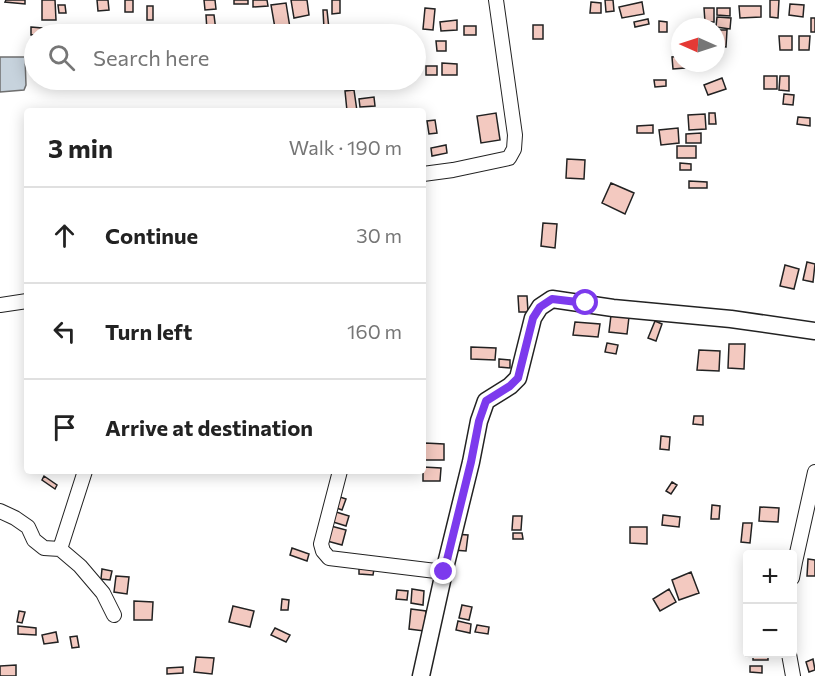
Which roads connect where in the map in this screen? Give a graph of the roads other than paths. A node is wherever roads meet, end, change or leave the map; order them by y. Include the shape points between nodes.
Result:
1 (496, 0) edge
2 (426, 174) edge
3 (24, 301) edge
4 (0, 304) edge
5 (815, 331) edge
6 (815, 472) edge
7 (84, 474) edge
8 (339, 474) edge
9 (0, 511) edge
10 (60, 549) junction
11 (797, 555) edge
12 (444, 572) junction
13 (114, 615) dead end
14 (790, 658) edge
15 (421, 676) edge
16 (793, 676) edge

1 - 2 street via 514,149 509,158
3 - 4 street
5 - 12 main road via 552,299 533,318 518,378 486,401
6 - 11 street
7 - 10 street
8 - 12 street via 321,544 329,558
9 - 10 street via 27,527 44,548
10 - 13 street via 103,593
12 - 15 main road
14 - 16 street

